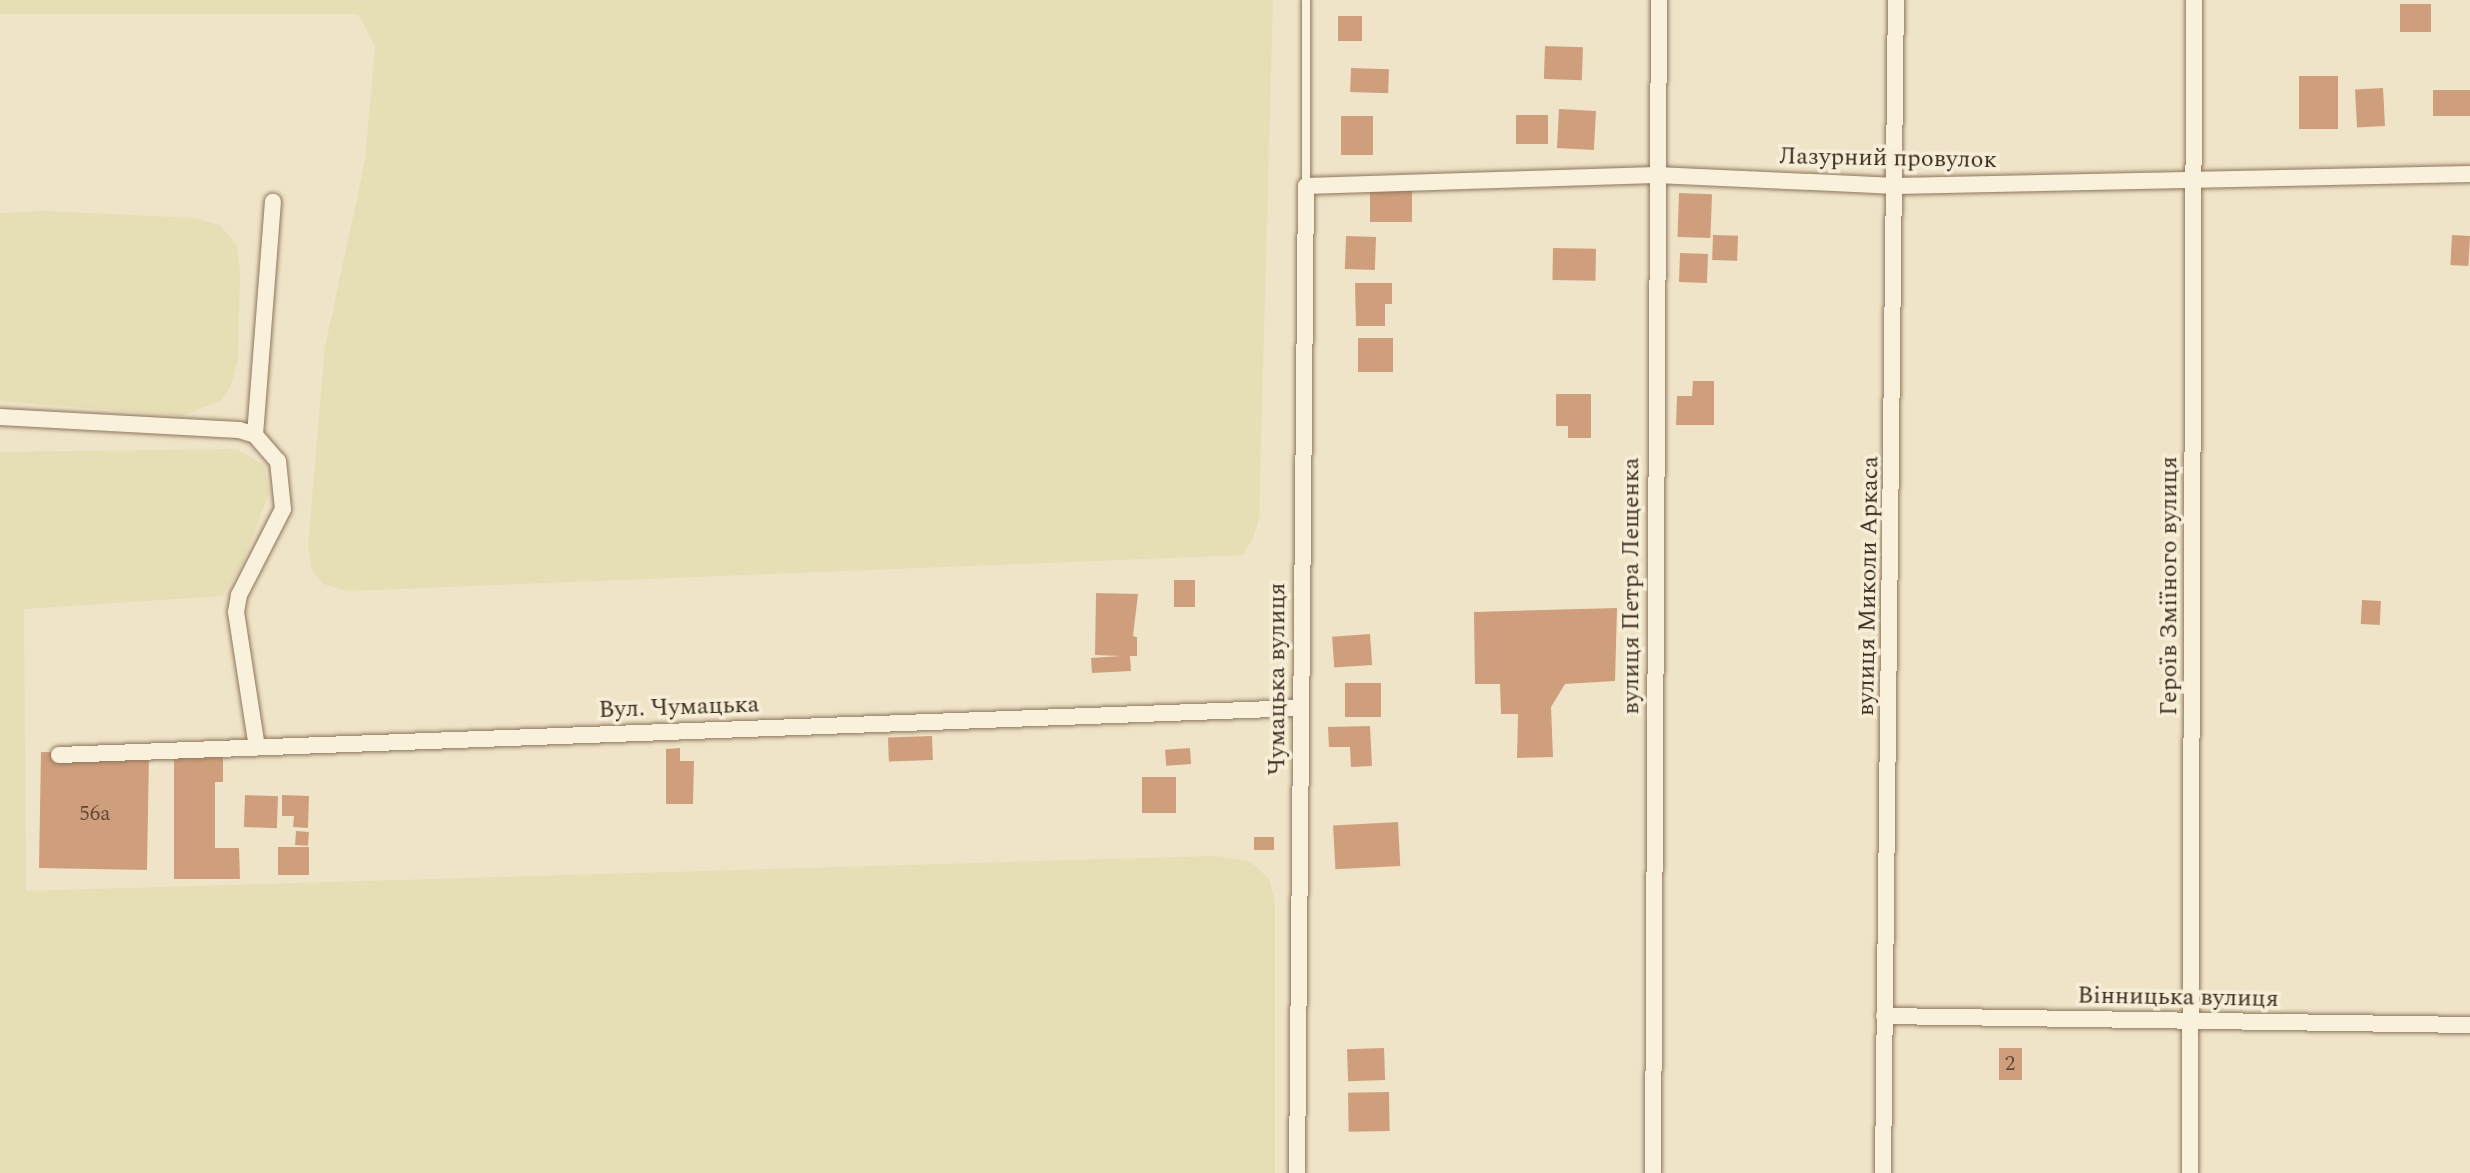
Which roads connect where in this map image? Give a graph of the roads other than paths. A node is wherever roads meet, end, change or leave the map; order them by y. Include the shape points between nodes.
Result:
1 (1306, 0) edge
2 (1658, 0) edge
3 (1896, 0) edge
4 (2194, 0) edge
5 (2470, 174) edge
6 (1657, 175) junction
7 (2194, 182) junction
8 (1306, 186) junction
9 (1896, 186) junction
10 (273, 202) dead end
11 (0, 417) edge
12 (255, 435) junction
13 (1301, 708) junction
14 (257, 747) junction
15 (59, 755) dead end
16 (1884, 1016) junction
17 (2191, 1021) junction
18 (2470, 1025) edge
19 (1297, 1173) edge
20 (1653, 1173) edge
21 (1883, 1173) edge
22 (2190, 1173) edge

1 - 8 lane
2 - 6 street, вулиця Петра Лещенка
3 - 9 street, вулиця Миколи Аркаса
4 - 7 street, Героїв Зміїного вулиця
5 - 7 street, Лазурний провулок
6 - 8 street, Лазурний провулок
6 - 9 street, Лазурний провулок
6 - 20 street, вулиця Петра Лещенка
7 - 9 street, Лазурний провулок
7 - 17 street, Героїв Зміїного вулиця
8 - 13 street, Чумацька вулиця
9 - 16 street, вулиця Миколи Аркаса
10 - 12 street
11 - 12 street via 239,430
12 - 14 street via 278,461 283,509 239,595 236,612
13 - 14 street, Вул. Чумацька
13 - 19 street, Чумацька вулиця
14 - 15 street, Вул. Чумацька
16 - 17 street, Вінницька вулиця
16 - 21 street, вулиця Миколи Аркаса
17 - 18 street, Вінницька вулиця
17 - 22 street, Героїв Зміїного вулиця

